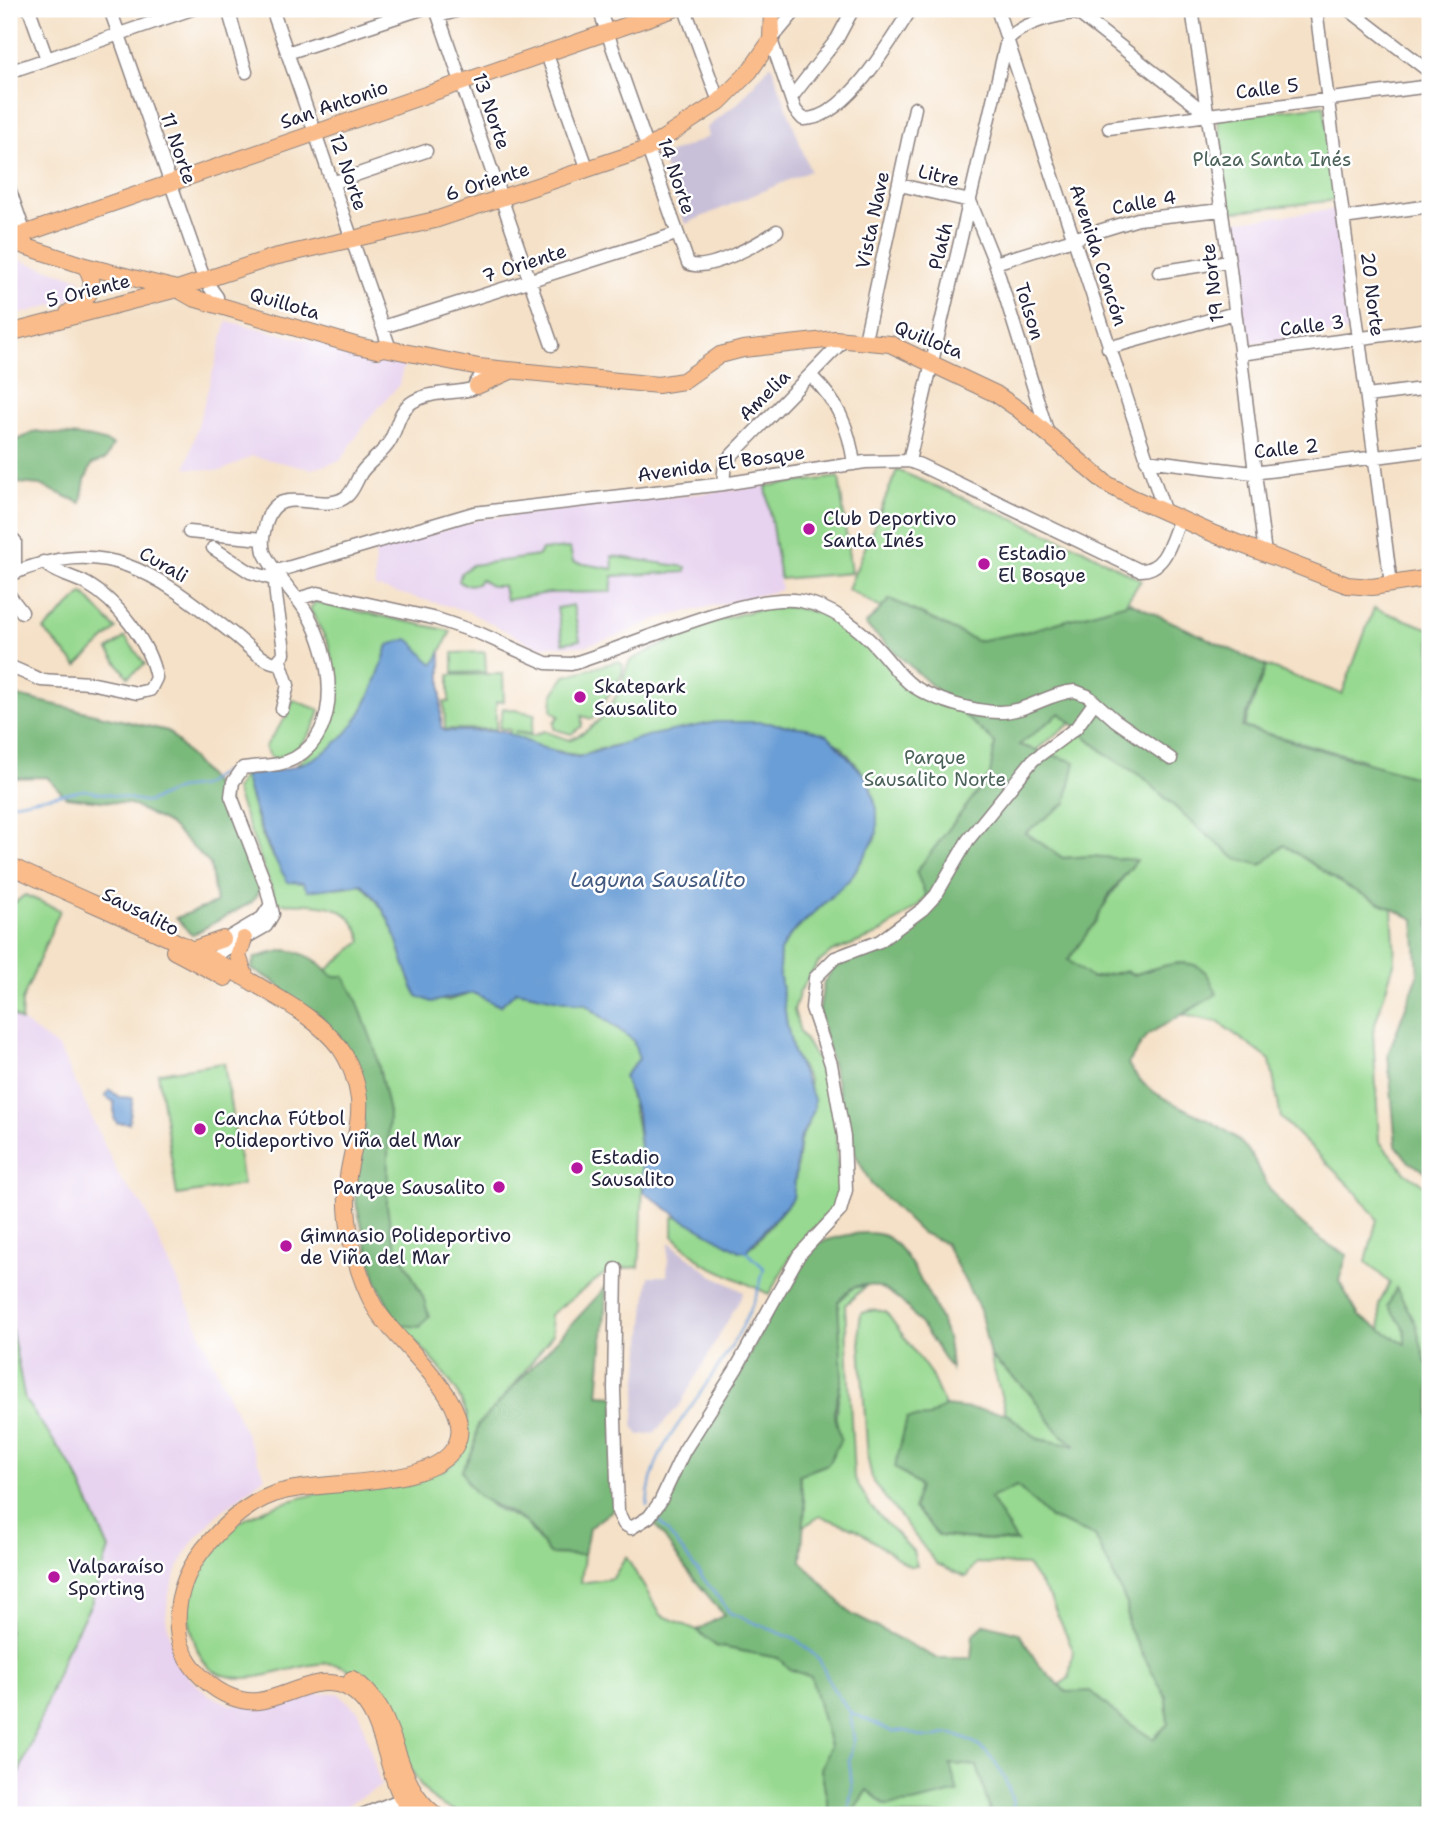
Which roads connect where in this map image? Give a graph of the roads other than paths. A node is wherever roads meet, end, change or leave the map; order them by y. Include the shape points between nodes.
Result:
1 (29, 9) edge
2 (110, 9) edge
3 (192, 9) edge
4 (228, 9) edge
5 (272, 9) edge
6 (421, 9) edge
7 (462, 9) edge
8 (599, 9) edge
9 (674, 9) edge
10 (685, 9) edge
11 (772, 9) edge
12 (797, 9) edge
13 (853, 9) edge
14 (911, 9) edge
15 (997, 9) edge
16 (1100, 9) edge
17 (1192, 9) edge
18 (1316, 9) edge
19 (1348, 9) edge
20 (1074, 10) edge
21 (438, 12) edge
22 (607, 31) junction
23 (119, 34) junction
24 (771, 40) junction
25 (1007, 40) junction
26 (287, 52) junction
27 (546, 52) junction
28 (47, 59) junction
29 (9, 72) edge
30 (246, 72) dead end
31 (1430, 72) edge
32 (462, 82) junction
33 (1430, 86) edge
34 (791, 98) junction
35 (1328, 100) junction
36 (719, 102) junction
37 (915, 108) dead end
38 (1208, 115) junction
39 (1108, 128) dead end
40 (315, 133) junction
41 (647, 149) junction
42 (426, 151) dead end
43 (589, 170) junction
44 (170, 183) junction
45 (332, 183) junction
46 (900, 185) junction
47 (9, 188) edge
48 (502, 198) junction
49 (971, 201) junction
50 (1430, 206) edge
51 (1222, 210) junction
52 (1343, 218) junction
53 (777, 231) dead end
54 (25, 234) junction
55 (676, 234) junction
56 (1074, 238) junction
57 (9, 240) edge
58 (352, 240) junction
59 (1230, 261) junction
60 (995, 263) junction
61 (85, 266) junction
62 (1159, 272) dead end
63 (204, 279) junction
64 (530, 281) junction
65 (177, 289) junction
66 (217, 297) junction
67 (1235, 313) junction
68 (60, 318) junction
69 (383, 327) junction
70 (1430, 329) edge
71 (9, 333) edge
72 (1359, 338) junction
73 (845, 339) junction
74 (865, 340) junction
75 (552, 345) dead end
76 (387, 348) junction
77 (1108, 348) junction
78 (1240, 354) junction
79 (932, 361) junction
80 (479, 367) junction
81 (511, 371) junction
82 (811, 376) junction
83 (477, 386) junction
84 (1430, 388) edge
85 (1367, 396) junction
86 (1048, 434) junction
87 (1430, 450) edge
88 (1375, 457) junction
89 (1146, 460) junction
90 (909, 461) junction
91 (854, 464) junction
92 (1253, 473) junction
93 (723, 484) junction
94 (1172, 516) junction
95 (189, 532) dead end
96 (9, 536) edge
97 (262, 539) junction
98 (212, 548) dead end
99 (1265, 554) junction
100 (43, 562) junction
101 (12, 574) edge
102 (275, 575) junction
103 (1430, 578) edge
104 (1391, 584) junction
105 (9, 595) edge
106 (297, 599) junction
107 (22, 612) dead end
108 (280, 662) junction
109 (9, 666) edge
110 (1094, 703) junction
111 (282, 709) dead end
112 (1171, 759) dead end
113 (9, 865) edge
114 (270, 905) junction
115 (223, 939) joint
116 (244, 939) junction
117 (205, 958) junction
118 (246, 978) junction
119 (311, 1022) junction
120 (616, 1269) dead end
121 (235, 1695) junction
122 (409, 1782) junction
123 (401, 1797) junction
124 (419, 1808) edge
125 (362, 1815) edge
126 (436, 1815) edge

1 - 28 street
2 - 23 street, 11 Norte
3 - 23 street
4 - 30 street
5 - 26 street, 12 Norte
6 - 26 street
7 - 21 street
8 - 22 street, 14 Norte
9 - 22 main road, San Antonio
10 - 36 street
11 - 24 main road
12 - 24 street
13 - 34 street via 837,39
14 - 34 street via 855,88 823,115 803,119
15 - 25 street, Avenida Concón
16 - 20 street
17 - 38 street, 19 Norte
18 - 35 street, 20 Norte
19 - 31 street
20 - 25 street via 1020,28
20 - 38 street
21 - 32 street, 13 Norte
22 - 27 main road, San Antonio
22 - 41 street, 14 Norte
23 - 28 street
23 - 44 street, 11 Norte
24 - 34 street
24 - 36 main road, 6 Oriente via 750,71
25 - 49 street, Plath
25 - 56 street, Avenida Concón
26 - 40 street, 12 Norte
27 - 32 main road, San Antonio
27 - 43 street
28 - 29 street
32 - 40 main road, San Antonio
32 - 48 street, 13 Norte
33 - 35 street, Calle 5
35 - 38 street, Calle 5
35 - 52 street, 20 Norte
36 - 41 main road, 6 Oriente
37 - 46 street, Vista Nave
38 - 39 street, Calle 5
38 - 51 street, 19 Norte
40 - 44 main road, San Antonio
40 - 45 street, 12 Norte
41 - 43 main road, 6 Oriente
41 - 55 street, 14 Norte
42 - 45 street
43 - 48 main road, 6 Oriente
44 - 54 main road, San Antonio
44 - 63 street, 11 Norte
45 - 58 street, 12 Norte
46 - 49 street, Litre
46 - 74 street, Vista Nave
47 - 54 street
48 - 58 main road, 6 Oriente
48 - 64 street, 13 Norte
49 - 60 street, Tolson
49 - 79 street, Plath
50 - 52 street
51 - 56 street, Calle 4 via 1138,219
51 - 59 street, 19 Norte
52 - 72 street, 20 Norte
53 - 55 street, 14 Norte via 755,246 698,266 687,261
54 - 57 main road, San Antonio
55 - 64 street, 7 Oriente
56 - 60 street, Calle 4
56 - 77 street, Avenida Concón
57 - 61 main road, Quillota
58 - 63 main road, 6 Oriente
58 - 69 street, 12 Norte
59 - 62 street
59 - 67 street, 19 Norte
60 - 86 street, Tolson
61 - 65 main road, Quillota
61 - 68 main road via 92,283 89,296
63 - 65 main road, 6 Oriente
63 - 66 street, 11 Norte
64 - 69 street, 7 Oriente
64 - 75 street, 13 Norte
65 - 66 main road, Quillota
65 - 68 main road, 5 Oriente
65 - 76 main road, Quillota via 192,298 345,342
66 - 76 main road, Quillota
67 - 77 street
67 - 78 street, 19 Norte
68 - 71 main road, 5 Oriente
69 - 76 street, 12 Norte
70 - 72 street, Calle 3
72 - 78 street, Calle 3
72 - 85 street, 20 Norte
73 - 74 main road, Quillota
73 - 81 main road, Quillota via 731,351 673,384
73 - 82 street, Amelia
74 - 79 main road, Quillota via 890,344
76 - 80 main road, Quillota
77 - 89 street, Avenida Concón
78 - 92 street, 19 Norte
79 - 86 main road, Quillota via 996,394
79 - 90 street, Plath
80 - 81 main road, Quillota
80 - 83 street
81 - 83 main road
82 - 91 street via 841,412
82 - 93 street, Amelia via 725,462
83 - 97 street via 413,401 398,418 389,444 365,468 351,492 334,502 278,503 270,512
84 - 85 street
85 - 88 street, 20 Norte
86 - 94 main road, Quillota via 1107,484
87 - 88 street, Calle 2
88 - 92 street, Calle 2
88 - 104 street, 20 Norte
89 - 92 street, Calle 2
89 - 94 street, Avenida Concón
90 - 91 street, Avenida El Bosque
90 - 94 street, Avenida El Bosque via 1139,570 1156,568 1162,561
91 - 93 street, Avenida El Bosque
92 - 99 street, 19 Norte
93 - 102 street, Avenida El Bosque via 474,513
94 - 99 main road, Quillota
95 - 97 street
96 - 101 street via 15,541
97 - 102 street
98 - 102 street via 250,572
99 - 104 main road, Quillota via 1347,585
100 - 101 street, Curali
100 - 108 street, Curali via 82,558 127,563 152,575 262,658
100 - 109 street via 91,586 118,610 151,660 156,678 150,690 137,693 90,683 41,680
102 - 106 street
102 - 108 street via 284,637
103 - 104 main road, Quillota
105 - 107 street
106 - 110 street via 318,593 437,619 547,663 571,664 729,611 776,600 800,601 820,607 864,634 905,679 935,696 996,712 1033,707 1075,691
106 - 114 street via 326,652 328,707 312,742 296,758 239,773 231,796
108 - 111 street via 288,685
110 - 112 street
110 - 120 street via 1076,728 1033,760 968,840 923,909 886,937 835,958 815,978 812,1008 831,1064 844,1136 846,1190 840,1211 799,1255 684,1451 660,1502 649,1517 631,1528 618,1512
113 - 117 main road, Sausalito
114 - 115 street via 262,918
114 - 116 street via 270,921
115 - 117 main road
116 - 117 street
116 - 118 main road via 237,956
117 - 118 main road
117 - 119 main road
118 - 119 main road
119 - 121 main road via 342,1050 356,1086 357,1131 347,1206 365,1287 387,1324 458,1412 459,1436 448,1457 426,1471 265,1497 244,1509 206,1546 181,1585 178,1635 194,1670
121 - 122 main road via 267,1690 312,1674 340,1674 354,1680 384,1712
121 - 123 main road via 247,1701 262,1700 318,1683 347,1688 360,1697 373,1718
122 - 123 street
122 - 124 main road
123 - 124 main road
123 - 125 street
124 - 126 main road

